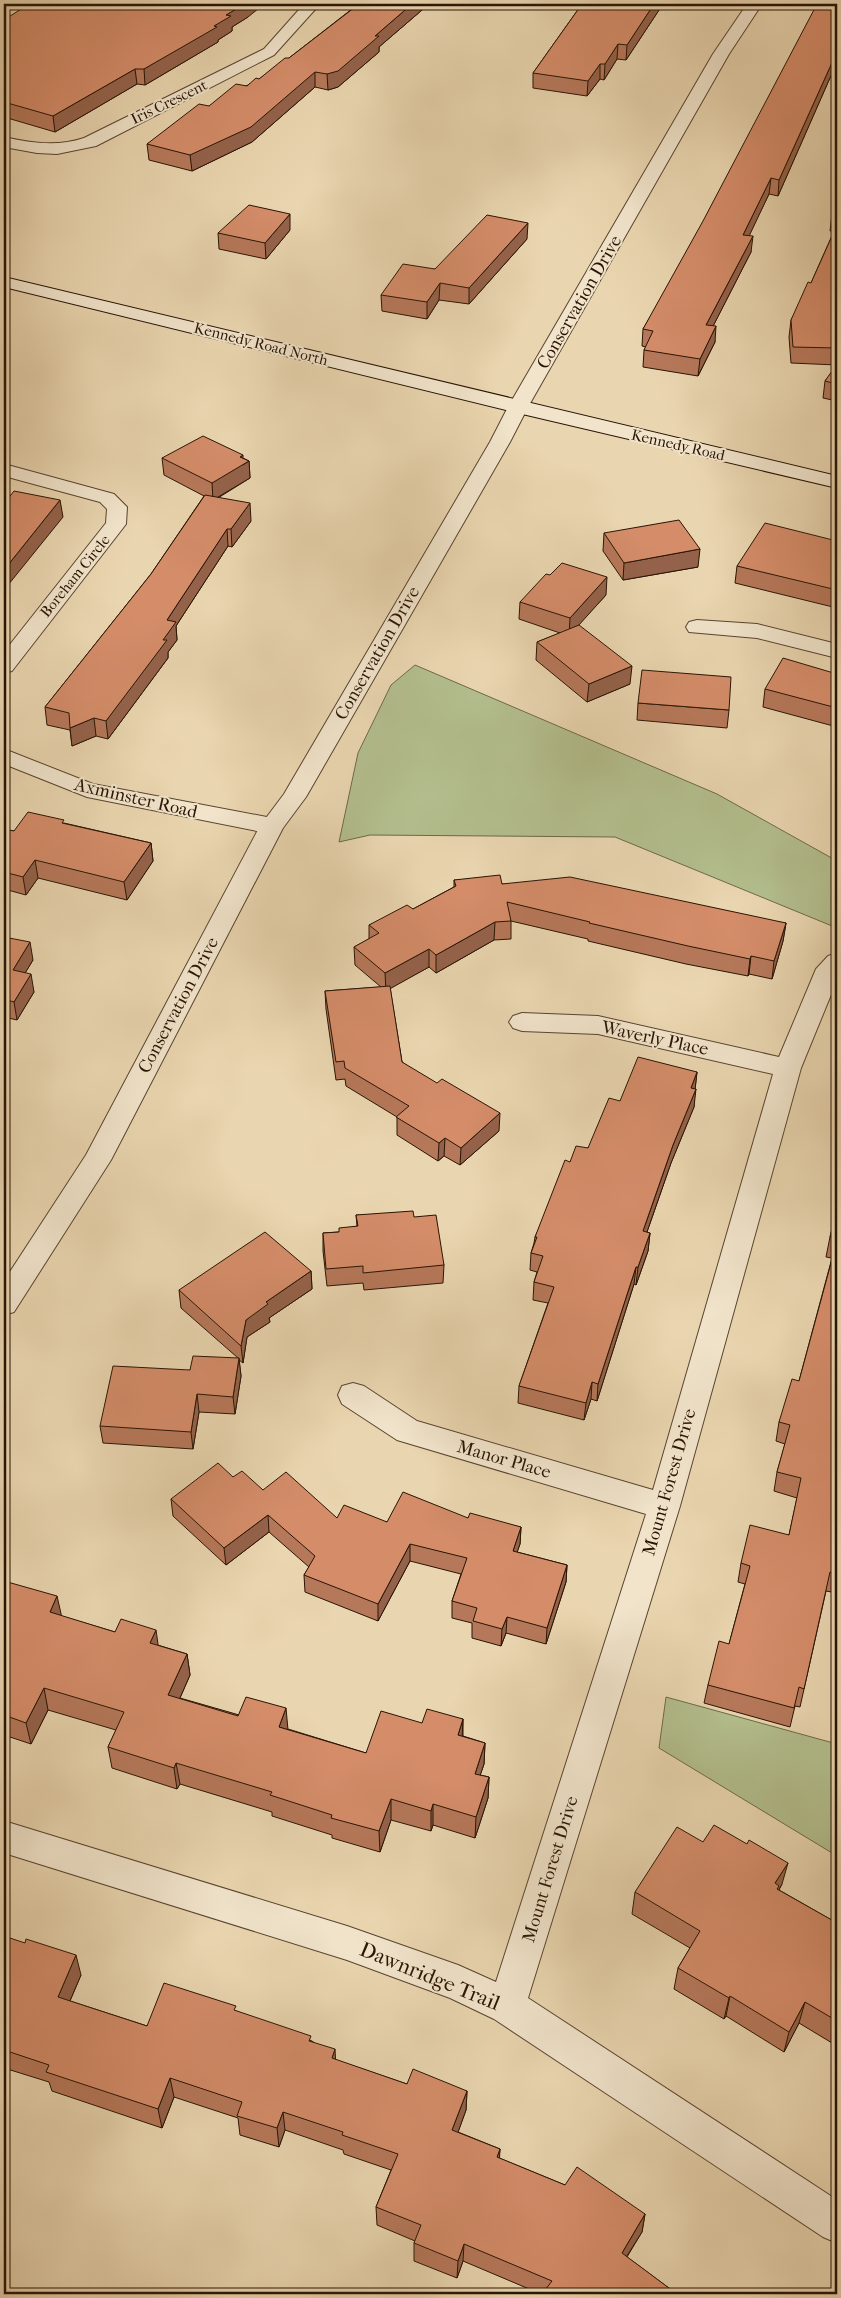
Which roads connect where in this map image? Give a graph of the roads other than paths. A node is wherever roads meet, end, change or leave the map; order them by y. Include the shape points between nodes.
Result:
1 (312, 4) edge
2 (754, 4) edge
3 (4, 142) edge
4 (4, 282) edge
5 (518, 407) junction
6 (4, 470) edge
7 (837, 482) edge
8 (697, 627) dead end
9 (837, 651) edge
10 (4, 666) edge
11 (4, 756) edge
12 (272, 826) junction
13 (837, 962) edge
14 (522, 1022) dead end
15 (788, 1068) junction
16 (4, 1304) edge
17 (353, 1395) dead end
18 (664, 1506) junction
19 (4, 1837) edge
20 (506, 2006) junction
21 (837, 2223) edge

1 - 3 street, Iris Crescent via 269,52 90,142 54,150
2 - 5 street, Conservation Drive via 721,54
4 - 5 street, Kennedy Road North
5 - 7 street, Kennedy Road
5 - 12 street, Conservation Drive via 294,797
6 - 10 street, Boreham Circle via 107,498 117,507 116,524
8 - 9 street via 756,631
11 - 12 street, Axminster Road via 87,790
12 - 16 street, Conservation Drive via 96,1160
13 - 15 street, Mount Forest Drive via 829,969
14 - 15 street, Waverly Place via 598,1025
15 - 18 street, Mount Forest Drive
17 - 18 street, Manor Place via 408,1431
18 - 20 street, Mount Forest Drive
19 - 20 street, Dawnridge Trail via 347,1943 458,1984
20 - 21 street, Dawnridge Trail

